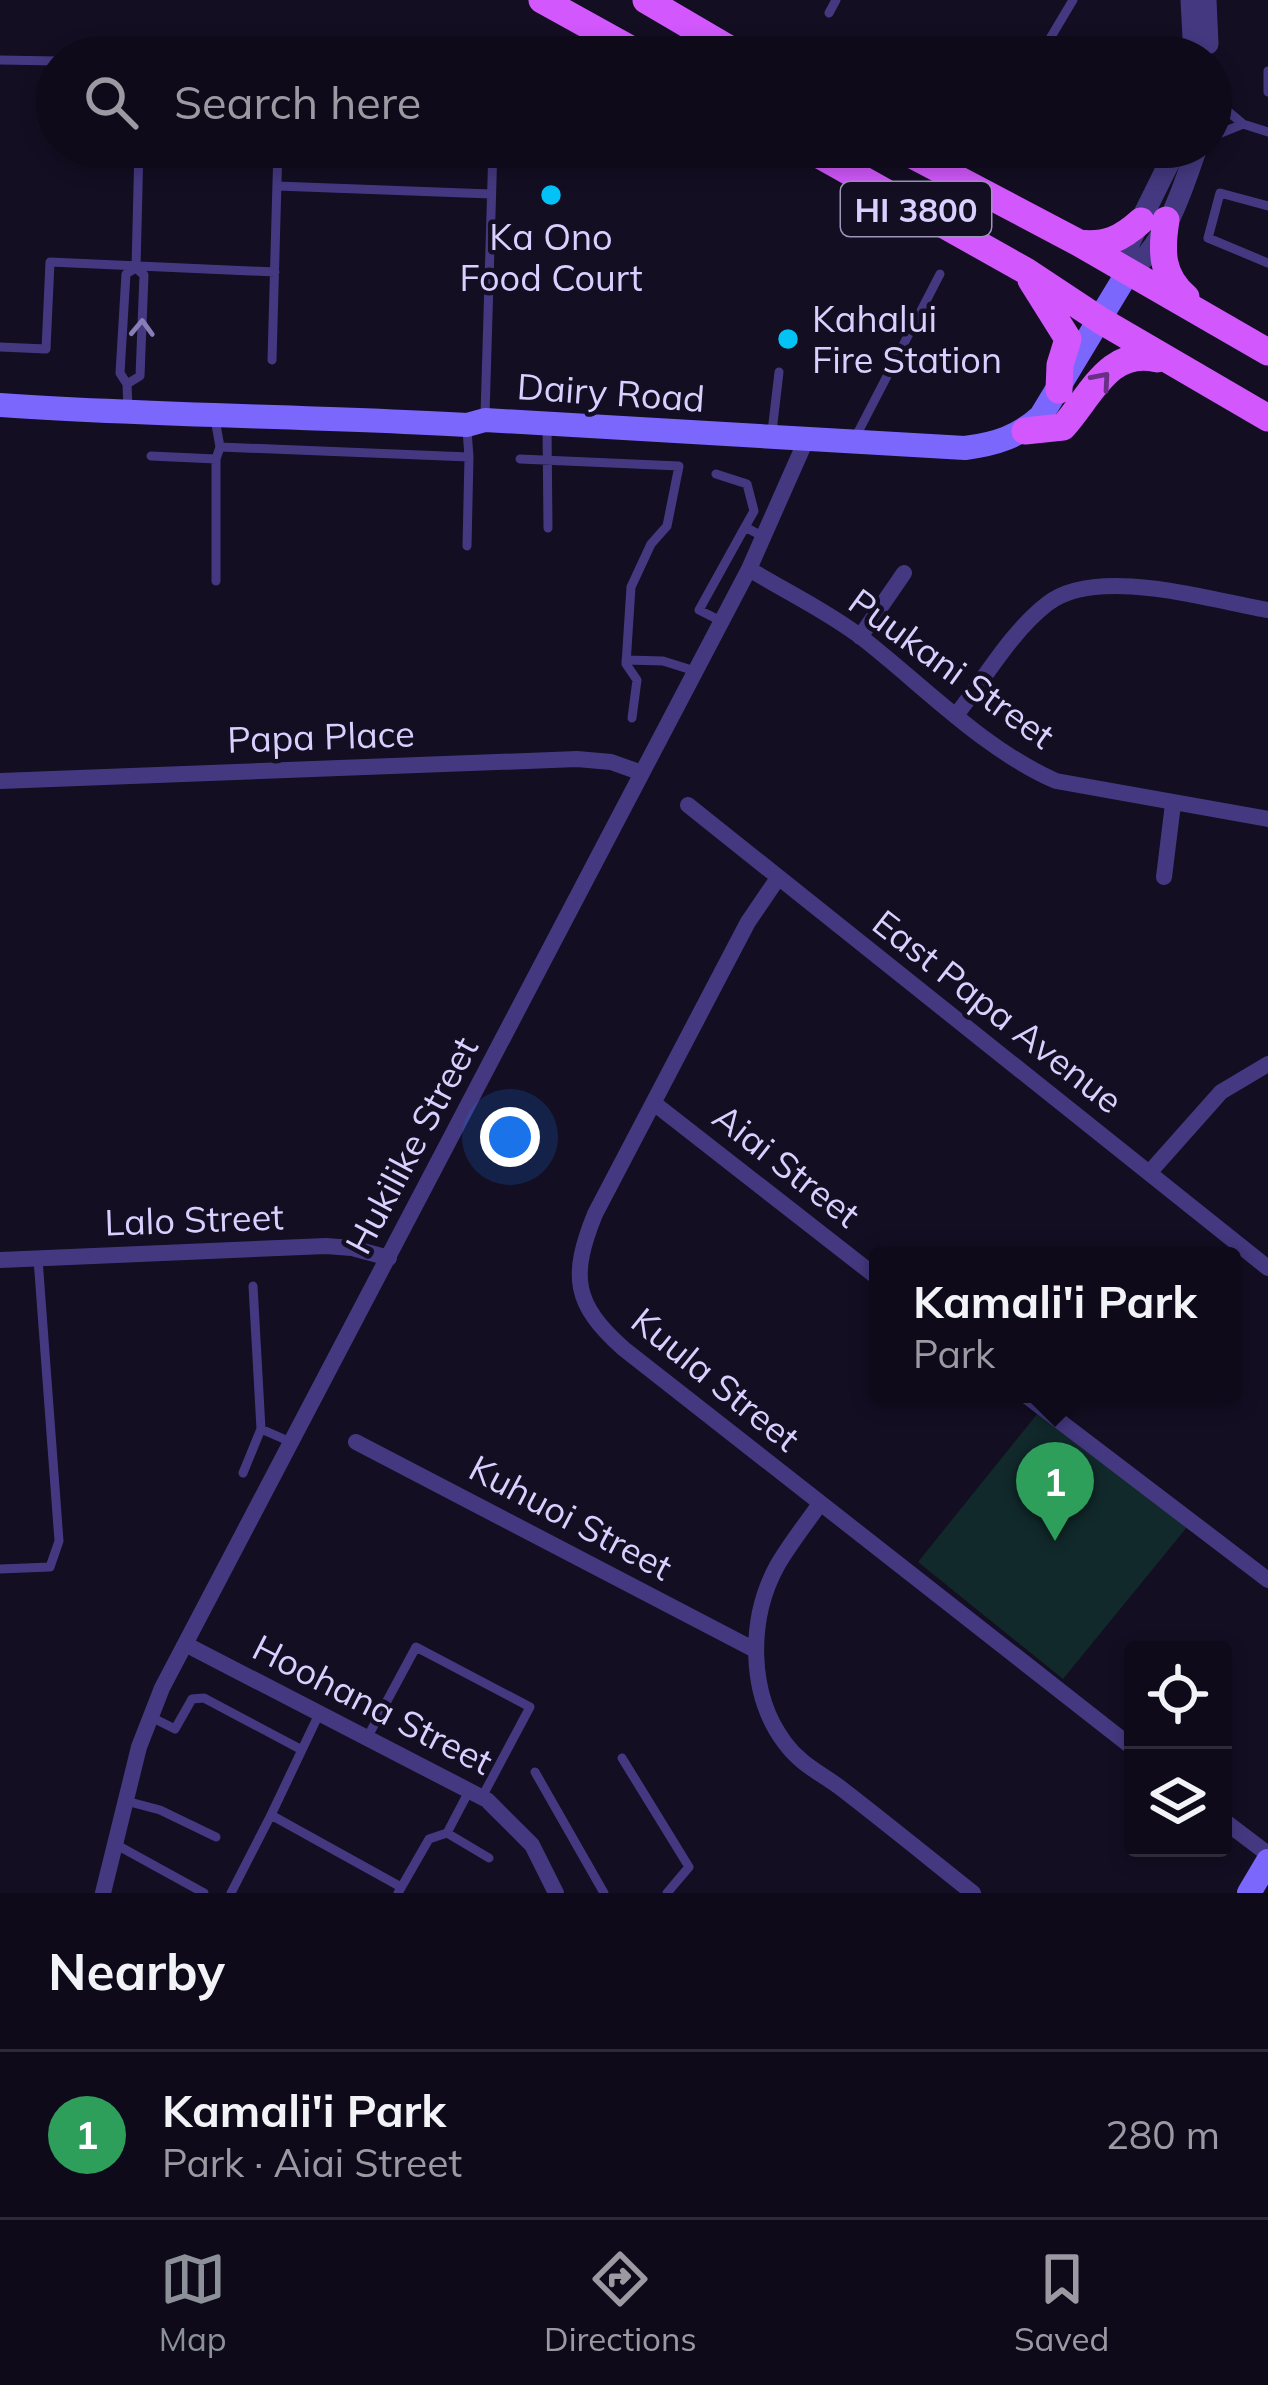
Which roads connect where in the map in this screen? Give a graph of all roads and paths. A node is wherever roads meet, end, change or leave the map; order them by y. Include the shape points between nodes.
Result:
1 (542, 0) edge
2 (646, 0) edge
3 (836, 0) edge
4 (1073, 0) edge
5 (1191, 0) edge
6 (1206, 0) edge
7 (829, 13) dead end
8 (607, 36) edge
9 (707, 36) edge
10 (1052, 36) edge
11 (1193, 36) edge
12 (1207, 36) edge
13 (0, 60) edge
14 (36, 61) edge
15 (1268, 71) edge
16 (1268, 92) edge
17 (1232, 115) edge
18 (1243, 124) junction
19 (1232, 128) edge
20 (1268, 132) edge
21 (139, 168) edge
22 (277, 168) edge
23 (492, 168) edge
24 (842, 168) edge
25 (937, 168) edge
26 (1170, 168) edge
27 (1190, 168) edge
28 (277, 186) junction
29 (491, 194) junction
30 (1268, 206) edge
31 (1154, 221) junction
32 (1079, 243) junction
33 (1268, 263) edge
34 (136, 266) junction
35 (1026, 271) junction
36 (274, 272) junction
37 (1128, 272) junction
38 (940, 274) dead end
39 (1100, 320) junction
40 (1212, 320) junction
41 (0, 347) edge
42 (1268, 352) edge
43 (272, 360) dead end
44 (779, 372) dead end
45 (1189, 373) junction
46 (128, 384) junction
47 (1059, 390) junction
48 (0, 405) edge
49 (128, 414) junction
50 (214, 414) junction
51 (357, 418) junction
52 (1268, 418) edge
53 (476, 423) junction
54 (547, 426) junction
55 (1025, 431) junction
56 (684, 434) junction
57 (772, 438) junction
58 (807, 438) junction
59 (854, 441) junction
60 (218, 453) junction
61 (360, 453) junction
62 (151, 456) dead end
63 (469, 457) junction
64 (520, 459) dead end
65 (549, 459) junction
66 (679, 466) junction
67 (716, 474) dead end
68 (548, 528) dead end
69 (754, 532) junction
70 (467, 546) dead end
71 (749, 569) junction
72 (904, 572) dead end
73 (217, 581) dead end
74 (1268, 610) edge
75 (721, 621) junction
76 (860, 637) junction
77 (626, 660) junction
78 (695, 671) junction
79 (957, 714) junction
80 (632, 718) dead end
81 (642, 773) junction
82 (0, 781) edge
83 (1173, 804) junction
84 (688, 805) dead end
85 (1268, 819) edge
86 (1164, 877) dead end
87 (778, 878) junction
88 (1268, 1064) edge
89 (655, 1104) junction
90 (1149, 1173) junction
91 (38, 1258) junction
92 (389, 1258) junction
93 (0, 1260) edge
94 (1268, 1268) edge
95 (869, 1271) edge
96 (254, 1286) dead end
97 (1036, 1403) edge
98 (261, 1429) junction
99 (356, 1442) dead end
100 (292, 1443) junction
101 (243, 1472) dead end
102 (819, 1505) junction
103 (0, 1569) edge
104 (1268, 1580) edge
105 (188, 1645) junction
106 (755, 1650) junction
107 (319, 1714) junction
108 (149, 1716) junction
109 (367, 1738) junction
110 (1124, 1741) edge
111 (302, 1750) junction
112 (622, 1758) dead end
113 (535, 1772) dead end
114 (475, 1794) junction
115 (126, 1802) junction
116 (271, 1815) junction
117 (1232, 1828) edge
118 (447, 1833) junction
119 (216, 1837) dead end
120 (115, 1844) junction
121 (489, 1858) dead end
122 (1268, 1858) edge
123 (400, 1890) edge
124 (103, 1893) edge
125 (204, 1893) edge
126 (231, 1893) edge
127 (556, 1893) edge
128 (604, 1893) edge
129 (667, 1893) edge
130 (973, 1893) edge
131 (1249, 1893) edge

1 - 8 main road
2 - 9 main road
3 - 7 lane
4 - 10 lane
5 - 11 street
6 - 12 street
13 - 14 lane
15 - 16 lane
17 - 18 lane
18 - 19 lane
18 - 20 lane
21 - 34 lane
22 - 28 lane
23 - 29 lane
24 - 35 main road, HI 3800
25 - 32 main road, HI 3800
26 - 31 street
27 - 31 street via 1182,191
28 - 29 lane
28 - 36 lane
29 - 53 lane
30 - 33 lane via 1220,193 1208,238
31 - 32 main road via 1100,245
31 - 37 street via 1145,261
31 - 40 main road via 1169,278
32 - 37 main road, HI 3800
34 - 36 lane
34 - 41 lane via 50,262 46,349
34 - 46 lane via 126,274 120,373
46 -> 34 lane via 140,376 144,275
35 - 39 main road, HI 3800
35 - 47 main road via 1068,339
36 - 43 lane
37 - 39 main road
37 - 40 main road
38 - 59 lane
39 - 45 main road
39 - 47 main road
40 - 42 main road
44 - 57 lane
45 - 52 main road
55 -> 45 main road via 1063,427 1127,357 1155,358
46 - 49 lane
47 - 55 main road
48 - 49 main road, Dairy Road
49 - 50 main road, Dairy Road
50 - 51 main road, Dairy Road
50 - 60 lane
51 - 53 main road, Dairy Road
51 - 61 lane
53 - 54 main road, Dairy Road
53 - 63 lane
54 - 56 main road, Dairy Road
54 - 65 lane
55 - 59 main road, Dairy Road via 965,448
56 - 57 main road, Dairy Road
56 - 66 lane
57 - 58 main road, Dairy Road
58 - 59 main road, Dairy Road
58 - 69 street, Hukilike Street
60 - 61 lane
60 - 62 lane
60 - 73 lane
61 - 63 lane
63 - 70 lane
64 - 65 lane
65 - 66 lane
65 - 68 lane
66 - 77 lane via 668,526 631,587
67 - 69 lane via 747,484
69 - 71 street, Hukilike Street
69 - 75 lane via 699,610
71 - 75 street, Hukilike Street
71 - 76 street, Puukani Street
72 - 76 street
74 - 79 street via 1148,590 1073,590 1033,619
75 - 78 street, Hukilike Street
76 - 79 street, Puukani Street
77 - 78 lane
77 - 80 lane via 637,680
78 - 81 street, Hukilike Street
79 - 83 street, Puukani Street via 1057,782
81 - 82 street, Papa Place via 578,759
81 - 92 street, Hukilike Street
83 - 85 street, Puukani Street
83 - 86 street
84 - 87 street, East Papa Avenue
87 - 89 street, Kuula Street
87 - 90 street, East Papa Avenue
88 - 90 street via 1221,1092
89 - 95 street, Aiai Street
89 - 102 street, Kuula Street via 586,1236 578,1265 586,1308 624,1348
90 - 94 street, East Papa Avenue
91 - 92 street, Lalo Street via 326,1246
91 - 93 street, Lalo Street
91 - 103 lane via 59,1541 50,1567
92 - 100 street, Hukilike Street
96 - 98 lane
97 - 104 street
98 - 100 lane
98 - 101 lane
99 - 106 street, Kuhuoi Street
100 - 105 street, Hukilike Street
102 - 106 street via 776,1568
102 - 110 street, Kuula Street
105 - 107 street, Hoohana Street
105 - 108 street, Hukilike Street
106 - 130 street via 768,1714 805,1767
107 - 109 street, Hoohana Street
107 - 111 lane
108 - 111 lane via 175,1730 193,1699 204,1698
108 - 115 street, Hukilike Street
109 - 114 street, Hoohana Street
109 - 114 lane via 416,1647 530,1707
111 - 116 lane
112 - 129 lane via 689,1868
113 - 128 lane
114 - 118 lane
114 - 127 street, Hoohana Street via 532,1845
115 - 119 lane
115 - 120 street, Hukilike Street
116 - 123 lane
116 - 126 lane
117 - 122 street
118 - 121 lane
118 - 123 lane via 429,1839
120 - 124 street, Hukilike Street
120 - 125 lane
122 - 131 main road

